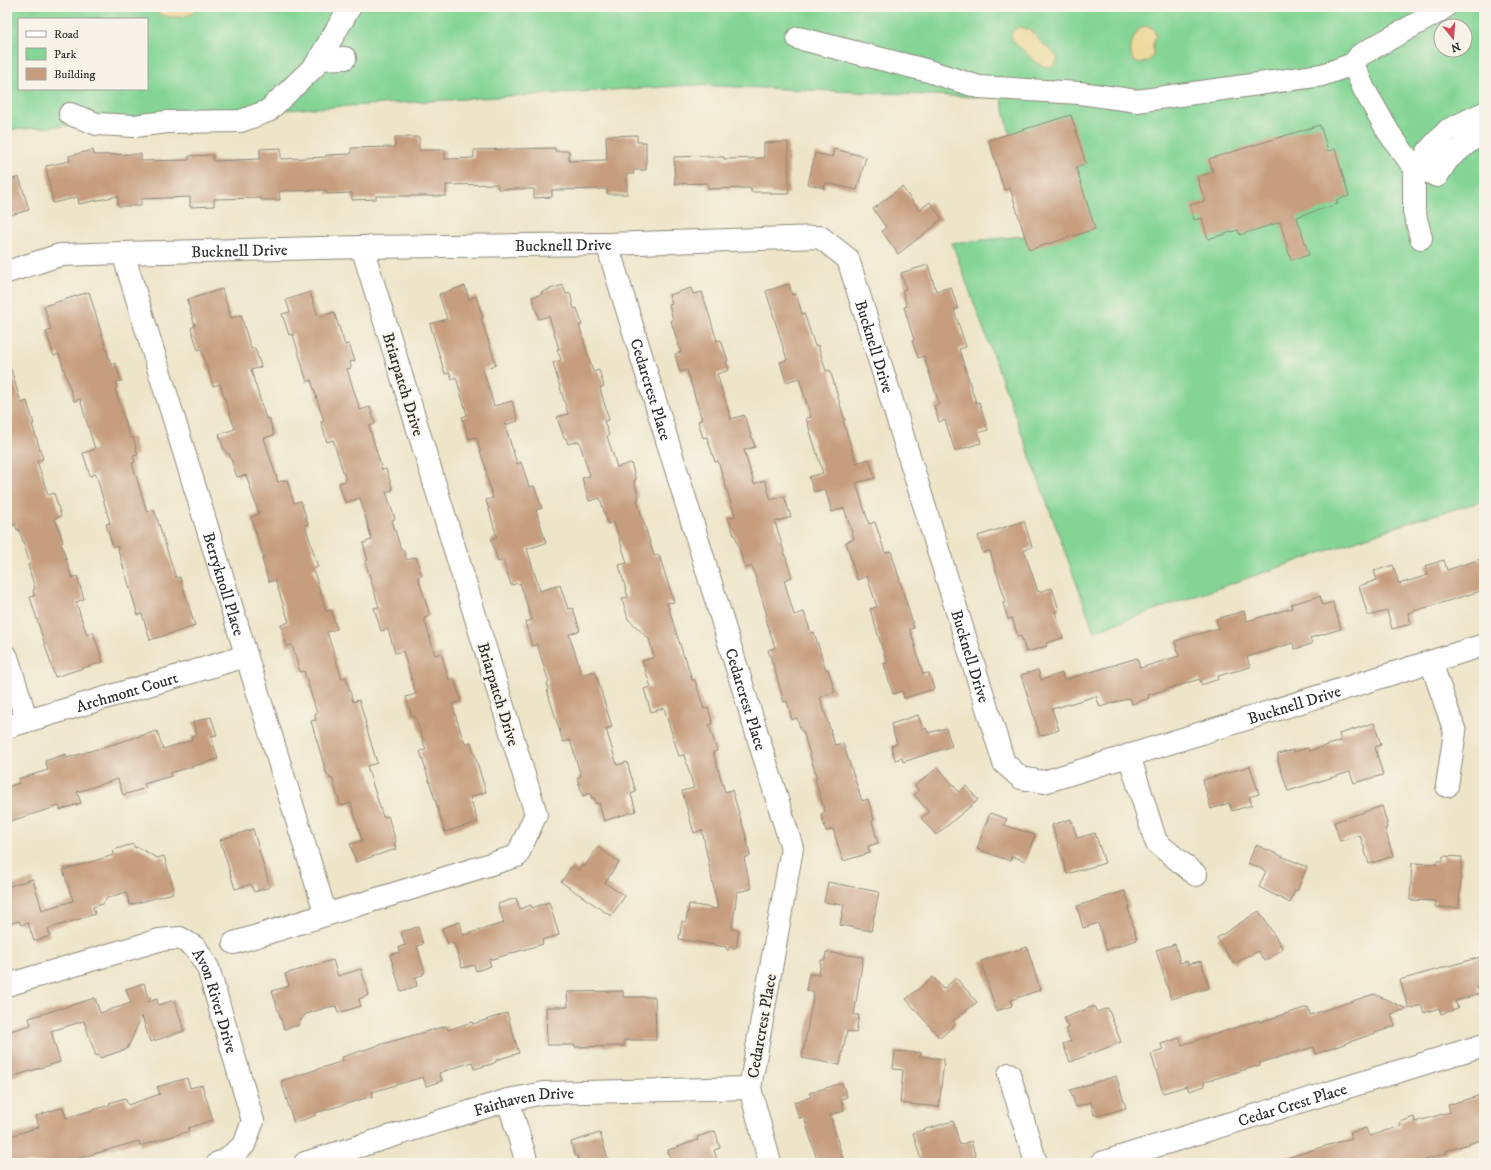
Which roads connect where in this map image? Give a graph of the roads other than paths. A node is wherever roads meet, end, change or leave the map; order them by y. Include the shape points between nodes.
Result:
1 (350, 7) edge
2 (1444, 7) edge
3 (798, 38) dead end
4 (345, 58) dead end
5 (319, 59) junction
6 (1353, 64) junction
7 (1484, 113) edge
8 (70, 114) dead end
9 (1484, 131) edge
10 (1419, 167) junction
11 (1421, 238) dead end
12 (607, 244) junction
13 (362, 247) junction
14 (123, 252) junction
15 (7, 272) edge
16 (1484, 645) edge
17 (7, 656) edge
18 (246, 656) junction
19 (1431, 662) junction
20 (17, 724) edge
21 (1129, 755) junction
22 (1447, 786) dead end
23 (1196, 875) dead end
24 (326, 915) junction
25 (234, 943) dead end
26 (7, 985) edge
27 (1484, 1046) edge
28 (1009, 1074) dead end
29 (750, 1088) junction
30 (508, 1100) junction
31 (218, 1163) edge
32 (305, 1163) edge
33 (527, 1163) edge
34 (770, 1163) edge
35 (1036, 1163) edge
36 (1101, 1163) edge

1 - 5 street
2 - 6 street via 1360,55
3 - 6 street via 924,70 979,88 1080,93 1137,101 1322,75
4 - 5 street
5 - 8 street via 315,66 268,111 241,121 167,122 135,126 97,124
6 - 10 street via 1389,132 1410,162
7 - 10 street via 1448,130
9 - 10 street via 1448,159 1437,176
10 - 11 street via 1414,176 1414,211
12 - 13 street, Bucknell Drive
12 - 21 street, Bucknell Drive via 820,237 848,259 1004,763 1021,778 1044,782
12 - 29 street, Cedarcrest Place via 792,848
13 - 14 street, Bucknell Drive
13 - 24 street, Briarpatch Drive via 536,814 517,856
14 - 15 street, Bucknell Drive via 60,255
14 - 18 street, Berryknoll Place
16 - 19 street, Bucknell Drive
17 - 20 street
18 - 20 street, Archmont Court
18 - 24 street, Berryknoll Place
19 - 21 street, Bucknell Drive
19 - 22 street via 1455,732
21 - 23 street via 1156,842
24 - 25 street, Briarpatch Drive
26 - 31 street, Avon River Drive via 159,940 180,938 196,948 208,968 253,1120 244,1145
27 - 36 street, Cedar Crest Place
28 - 35 street
29 - 30 street, Fairhaven Drive via 544,1093
29 - 34 street, Cedarcrest Place
30 - 32 street, Fairhaven Drive
30 - 33 street

